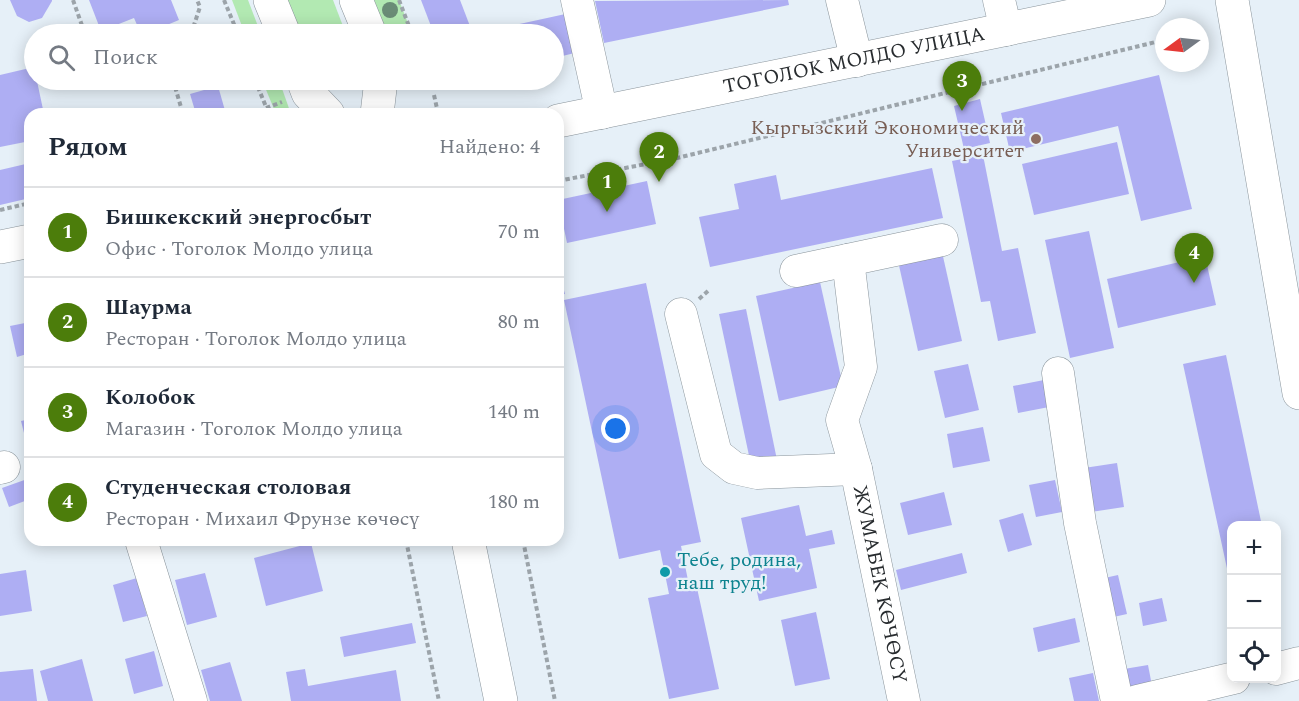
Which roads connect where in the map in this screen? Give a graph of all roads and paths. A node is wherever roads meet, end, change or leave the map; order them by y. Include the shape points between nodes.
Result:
1 (73, 0) edge
2 (197, 0) edge
3 (224, 0) edge
4 (270, 0) edge
5 (357, 0) edge
6 (399, 0) edge
7 (577, 0) edge
8 (842, 0) edge
9 (1149, 0) edge
10 (1232, 0) edge
11 (1114, 4) edge
12 (1003, 15) edge
13 (81, 24) edge
14 (194, 24) edge
15 (234, 24) edge
16 (281, 24) edge
17 (366, 24) edge
18 (408, 24) edge
19 (1155, 42) edge
20 (857, 61) junction
21 (176, 90) edge
22 (259, 90) edge
23 (295, 90) edge
24 (380, 90) edge
25 (434, 95) dead end
26 (181, 108) edge
27 (266, 108) joint
28 (322, 108) edge
29 (378, 108) edge
30 (437, 108) edge
31 (602, 113) junction
32 (564, 121) edge
33 (564, 179) edge
34 (24, 204) edge
35 (0, 210) edge
36 (942, 240) dead end
37 (24, 242) edge
38 (0, 248) edge
39 (848, 260) junction
40 (796, 271) dead end
41 (681, 314) dead end
42 (1058, 373) dead end
43 (1299, 393) edge
44 (856, 469) junction
45 (143, 546) edge
46 (407, 546) edge
47 (469, 546) edge
48 (524, 546) edge
49 (1299, 663) edge
50 (1281, 668) edge
51 (1224, 687) edge
52 (191, 701) edge
53 (439, 701) edge
54 (501, 701) edge
55 (555, 701) edge
56 (904, 701) edge
57 (1117, 701) edge
58 (1137, 701) edge

1 - 13 path
2 - 14 path via 200,7
3 - 15 path
4 - 16 main road
5 - 17 main road
6 - 18 path
7 - 31 street
8 - 20 street
9 - 11 main road, ТОГОЛОК МОЛДО УЛИЦА
10 - 43 main road
11 - 12 main road, ТОГОЛОК МОЛДО УЛИЦА
12 - 20 main road, ТОГОЛОК МОЛДО УЛИЦА
19 - 33 path via 677,158
20 - 31 main road, ТОГОЛОК МОЛДО УЛИЦА
21 - 26 path
22 - 27 path
23 - 27 path
23 - 28 main road via 308,93
24 - 29 main road
25 - 30 path
31 - 32 main road, ТОГОЛОК МОЛДО УЛИЦА
34 - 35 path
36 - 39 street
37 - 38 main road
39 - 40 street
39 - 44 street, ЖУМАБЕК КӨЧӨСҮ via 861,367 842,420
41 - 44 street via 716,454 734,468 757,473
42 - 57 street via 1080,523
44 - 56 street, ЖУМАБЕК КӨЧӨСҮ
45 - 52 street
46 - 53 path
47 - 54 main road
48 - 55 path
49 - 50 street
51 - 58 street

